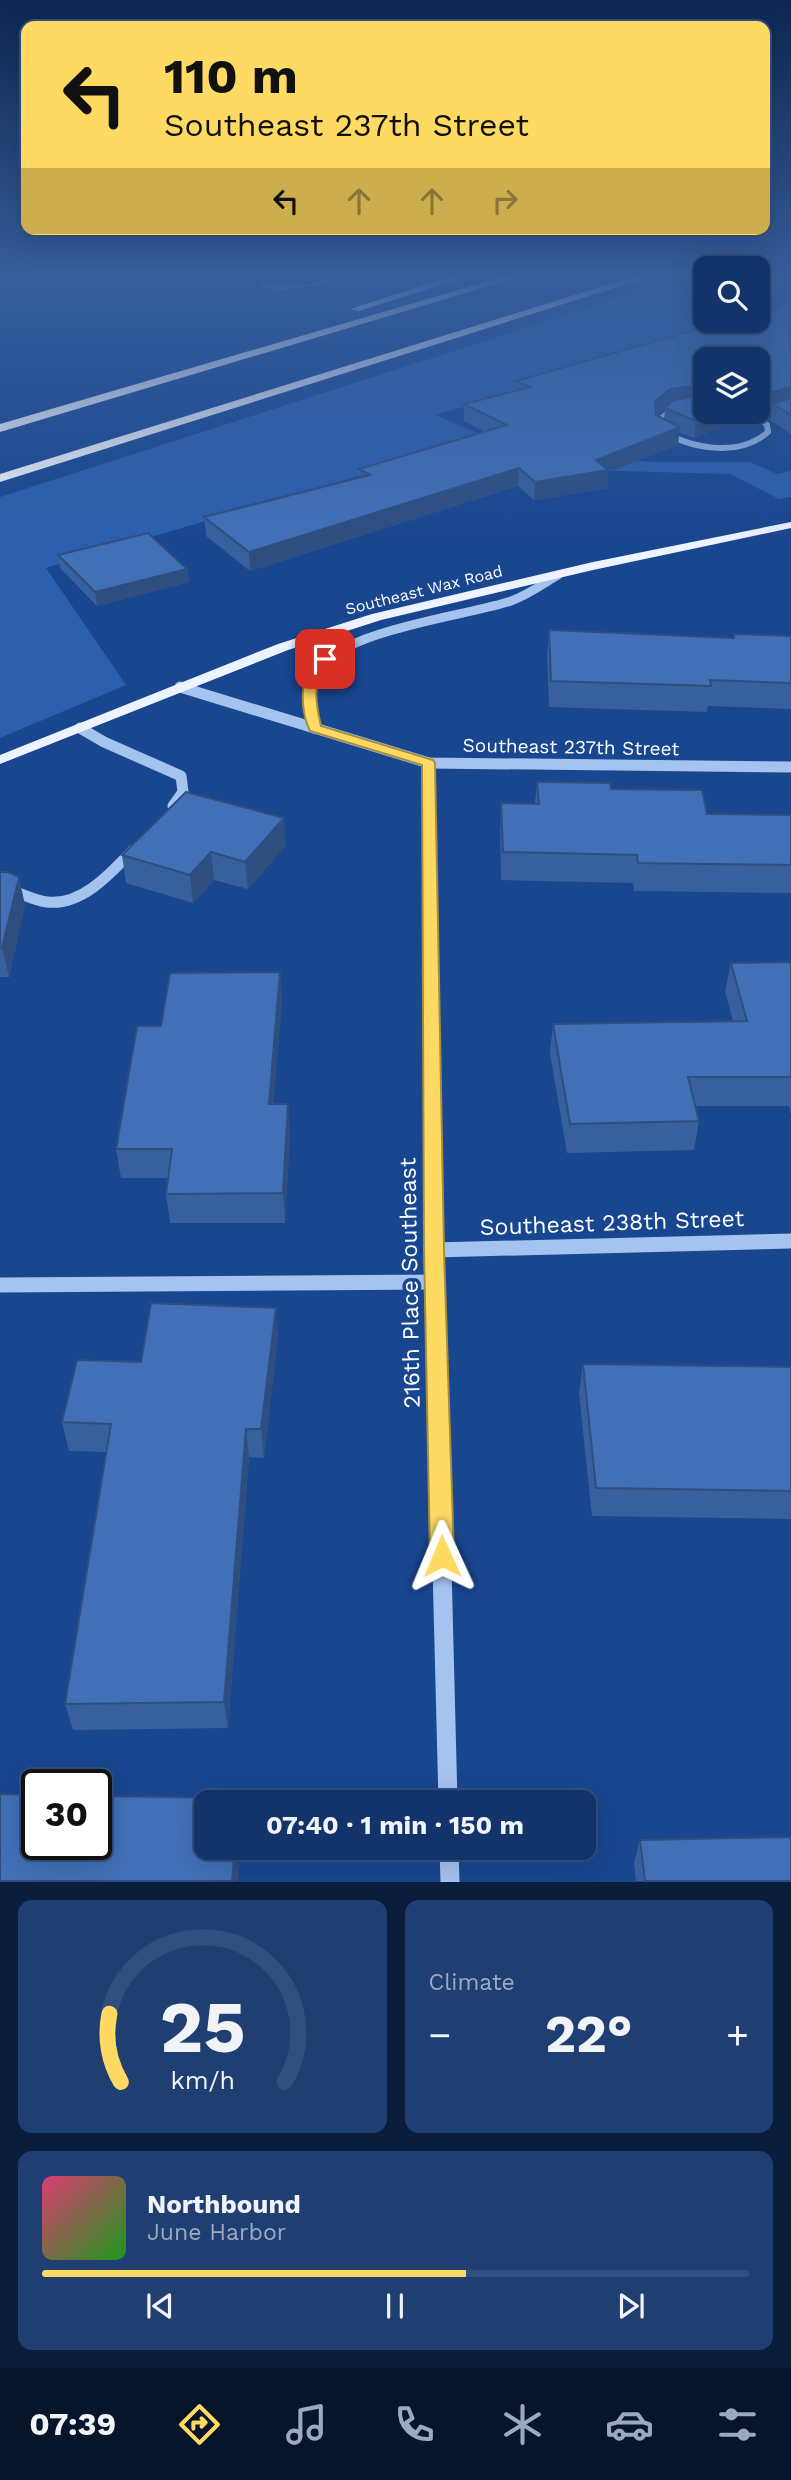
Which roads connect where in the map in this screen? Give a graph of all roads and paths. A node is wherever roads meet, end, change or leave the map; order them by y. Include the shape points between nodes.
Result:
1 (171, 366) edge
2 (206, 366) edge
3 (360, 366) edge
4 (693, 408) edge
5 (766, 424) edge
6 (0, 425) edge
7 (0, 478) edge
8 (791, 525) edge
9 (558, 575) junction
10 (180, 687) junction
11 (80, 728) junction
12 (314, 728) junction
13 (0, 761) edge
14 (429, 763) junction
15 (791, 767) edge
16 (167, 813) edge
17 (144, 837) edge
18 (0, 887) edge
19 (791, 1241) edge
20 (434, 1250) junction
21 (435, 1282) junction
22 (0, 1285) edge
23 (448, 1790) edge
24 (449, 1860) edge
25 (450, 1881) edge

1 - 6 highway
2 - 6 highway
3 - 7 highway
4 - 5 street via 670,411 657,422 659,428 688,443 735,447 763,439 768,432
8 - 9 main road, Southeast Wax Road
9 - 10 main road, Southeast Wax Road via 377,617
9 - 12 street via 514,600 355,642 325,659 312,676 309,702
10 - 11 main road, Southeast Wax Road
10 - 12 street, Southeast 237th Street
11 - 13 main road, Southeast Wax Road
11 - 16 street via 181,776 183,795
12 - 14 street, Southeast 237th Street
14 - 15 street, Southeast 237th Street
14 - 20 street, 216th Place Southeast
17 - 18 street via 105,877 73,898 49,903
19 - 20 street, Southeast 238th Street
20 - 21 street, 216th Place Southeast
21 - 22 street
21 - 23 street, 216th Place Southeast
24 - 25 street

